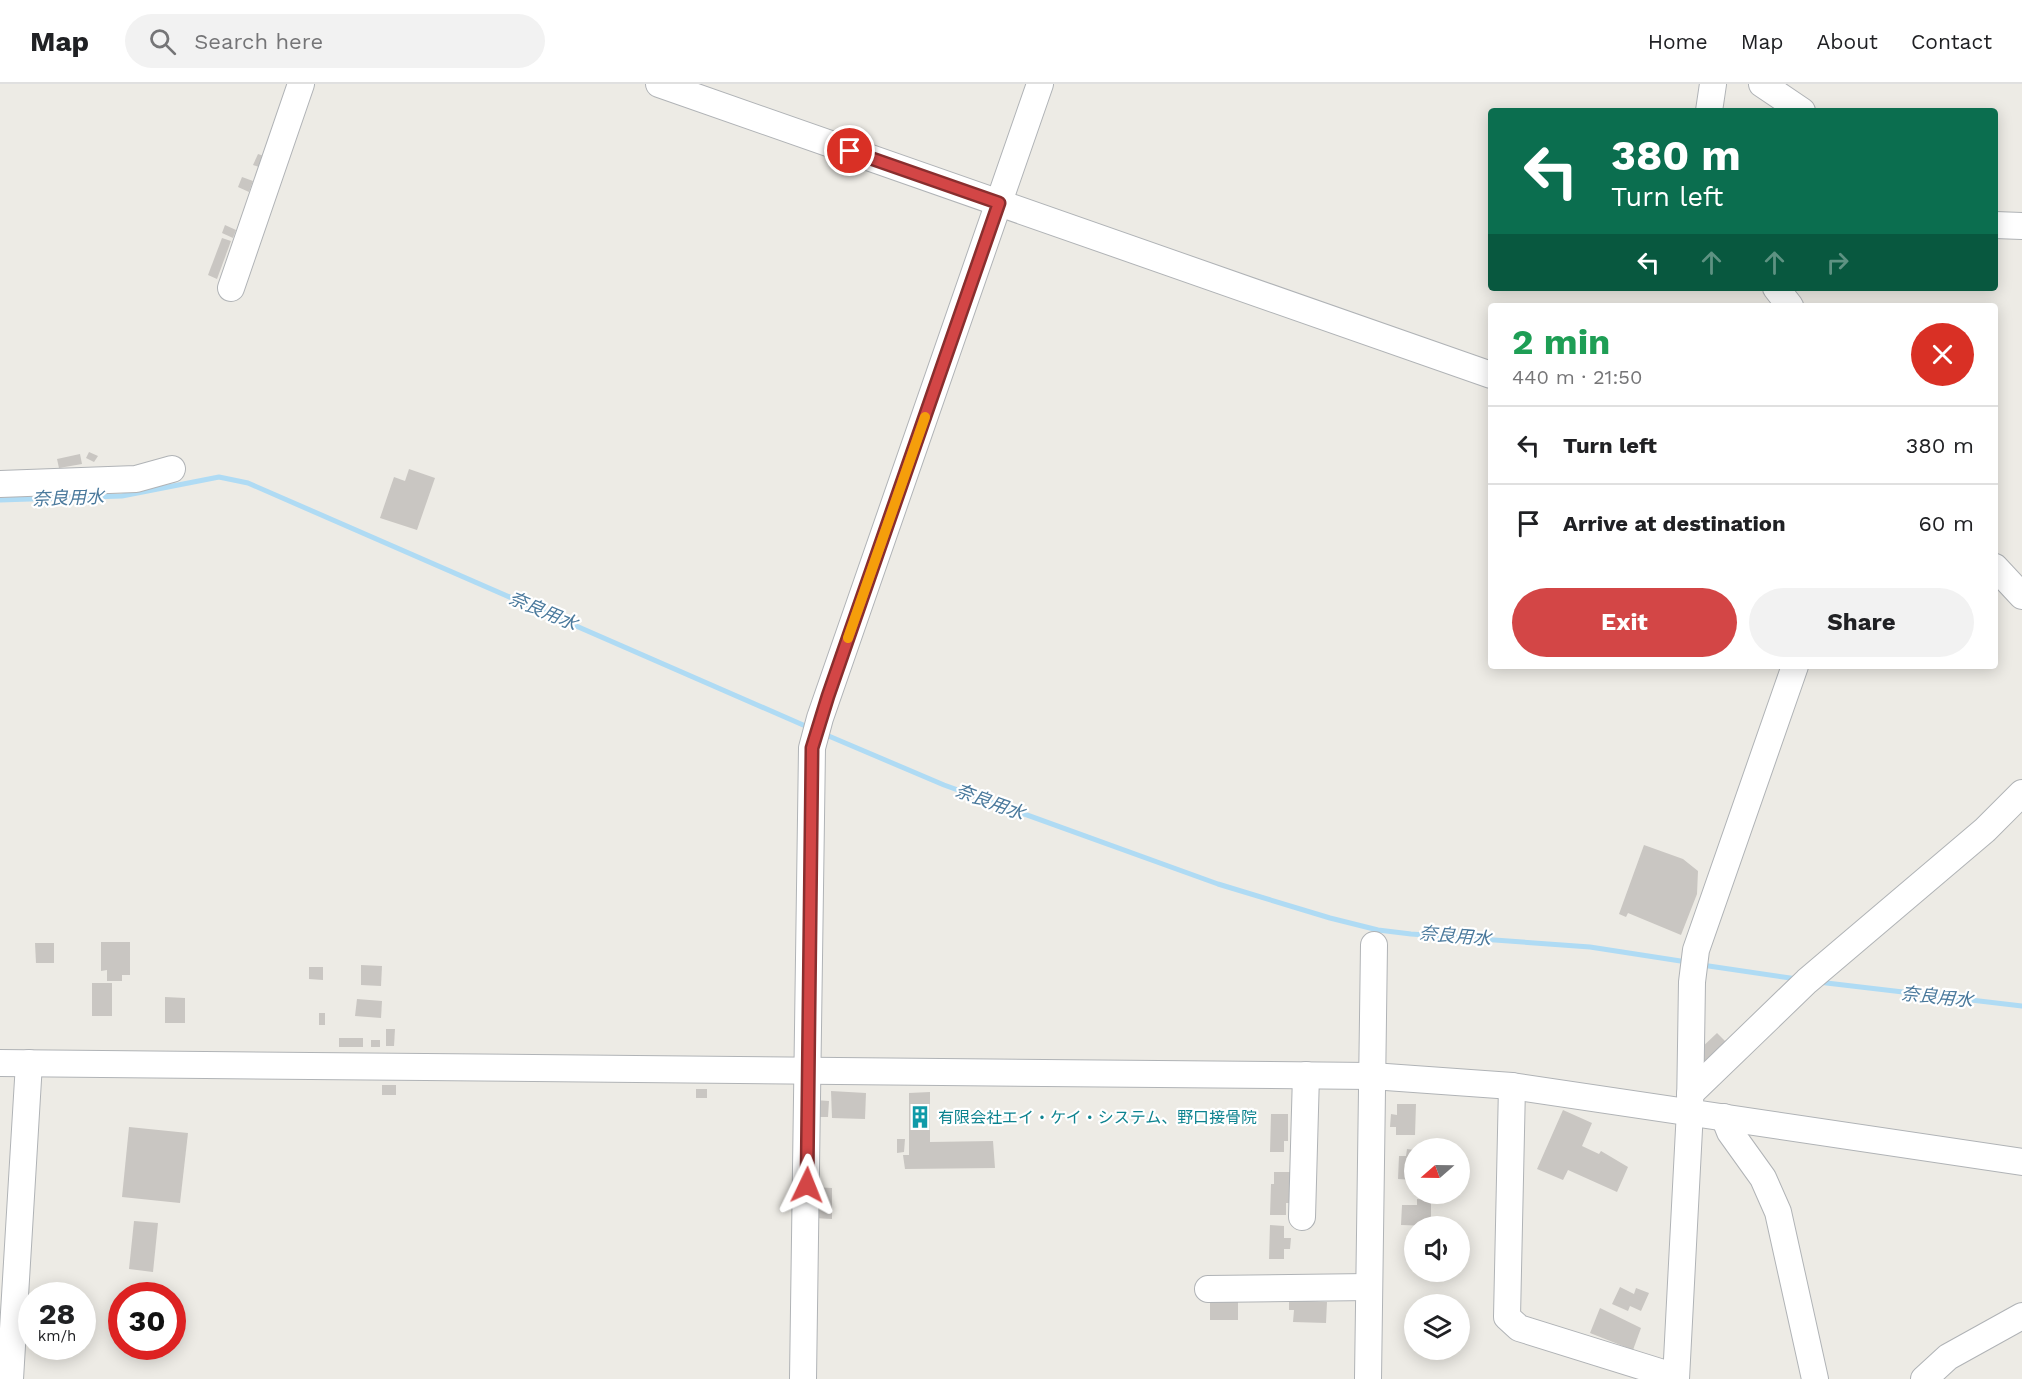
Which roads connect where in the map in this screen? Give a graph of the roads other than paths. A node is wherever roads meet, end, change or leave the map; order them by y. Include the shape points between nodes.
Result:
1 (301, 84) edge
2 (659, 84) edge
3 (1040, 84) edge
4 (1713, 84) edge
5 (1762, 84) edge
6 (1709, 108) edge
7 (1798, 108) edge
8 (999, 203) junction
9 (1998, 225) edge
10 (2022, 226) edge
11 (231, 288) dead end
12 (1778, 291) edge
13 (1788, 303) edge
14 (1488, 374) edge
15 (172, 469) dead end
16 (0, 484) edge
17 (1998, 570) edge
18 (2022, 596) edge
19 (1794, 669) edge
20 (2022, 793) edge
21 (1374, 945) dead end
22 (0, 1063) edge
23 (29, 1063) junction
24 (810, 1072) junction
25 (1306, 1075) junction
26 (1372, 1076) junction
27 (1512, 1086) junction
28 (1690, 1102) junction
29 (1724, 1117) junction
30 (2022, 1162) edge
31 (1302, 1217) dead end
32 (1369, 1287) junction
33 (1208, 1289) dead end
34 (2022, 1316) edge
35 (1676, 1378) edge
36 (10, 1379) edge
37 (803, 1379) edge
38 (1368, 1379) edge
39 (1815, 1379) edge
40 (1924, 1379) edge

1 - 11 street
2 - 8 street
3 - 8 street
4 - 6 street
5 - 7 street
8 - 14 street
8 - 24 street via 812,748
9 - 10 street
12 - 13 street
15 - 16 street via 136,478
17 - 18 street
19 - 28 street via 1694,964
20 - 28 street via 1985,830 1807,981
21 - 26 street
22 - 23 street
23 - 24 street
23 - 36 street
24 - 25 street
24 - 37 street
25 - 26 street
25 - 31 street
26 - 27 street
26 - 32 street
27 - 28 street
27 - 35 street via 1507,1317 1519,1328
28 - 29 street
28 - 35 street
29 - 30 street
29 - 39 street via 1730,1132 1763,1178 1778,1212
32 - 33 street
32 - 38 street
34 - 40 street via 1948,1357

